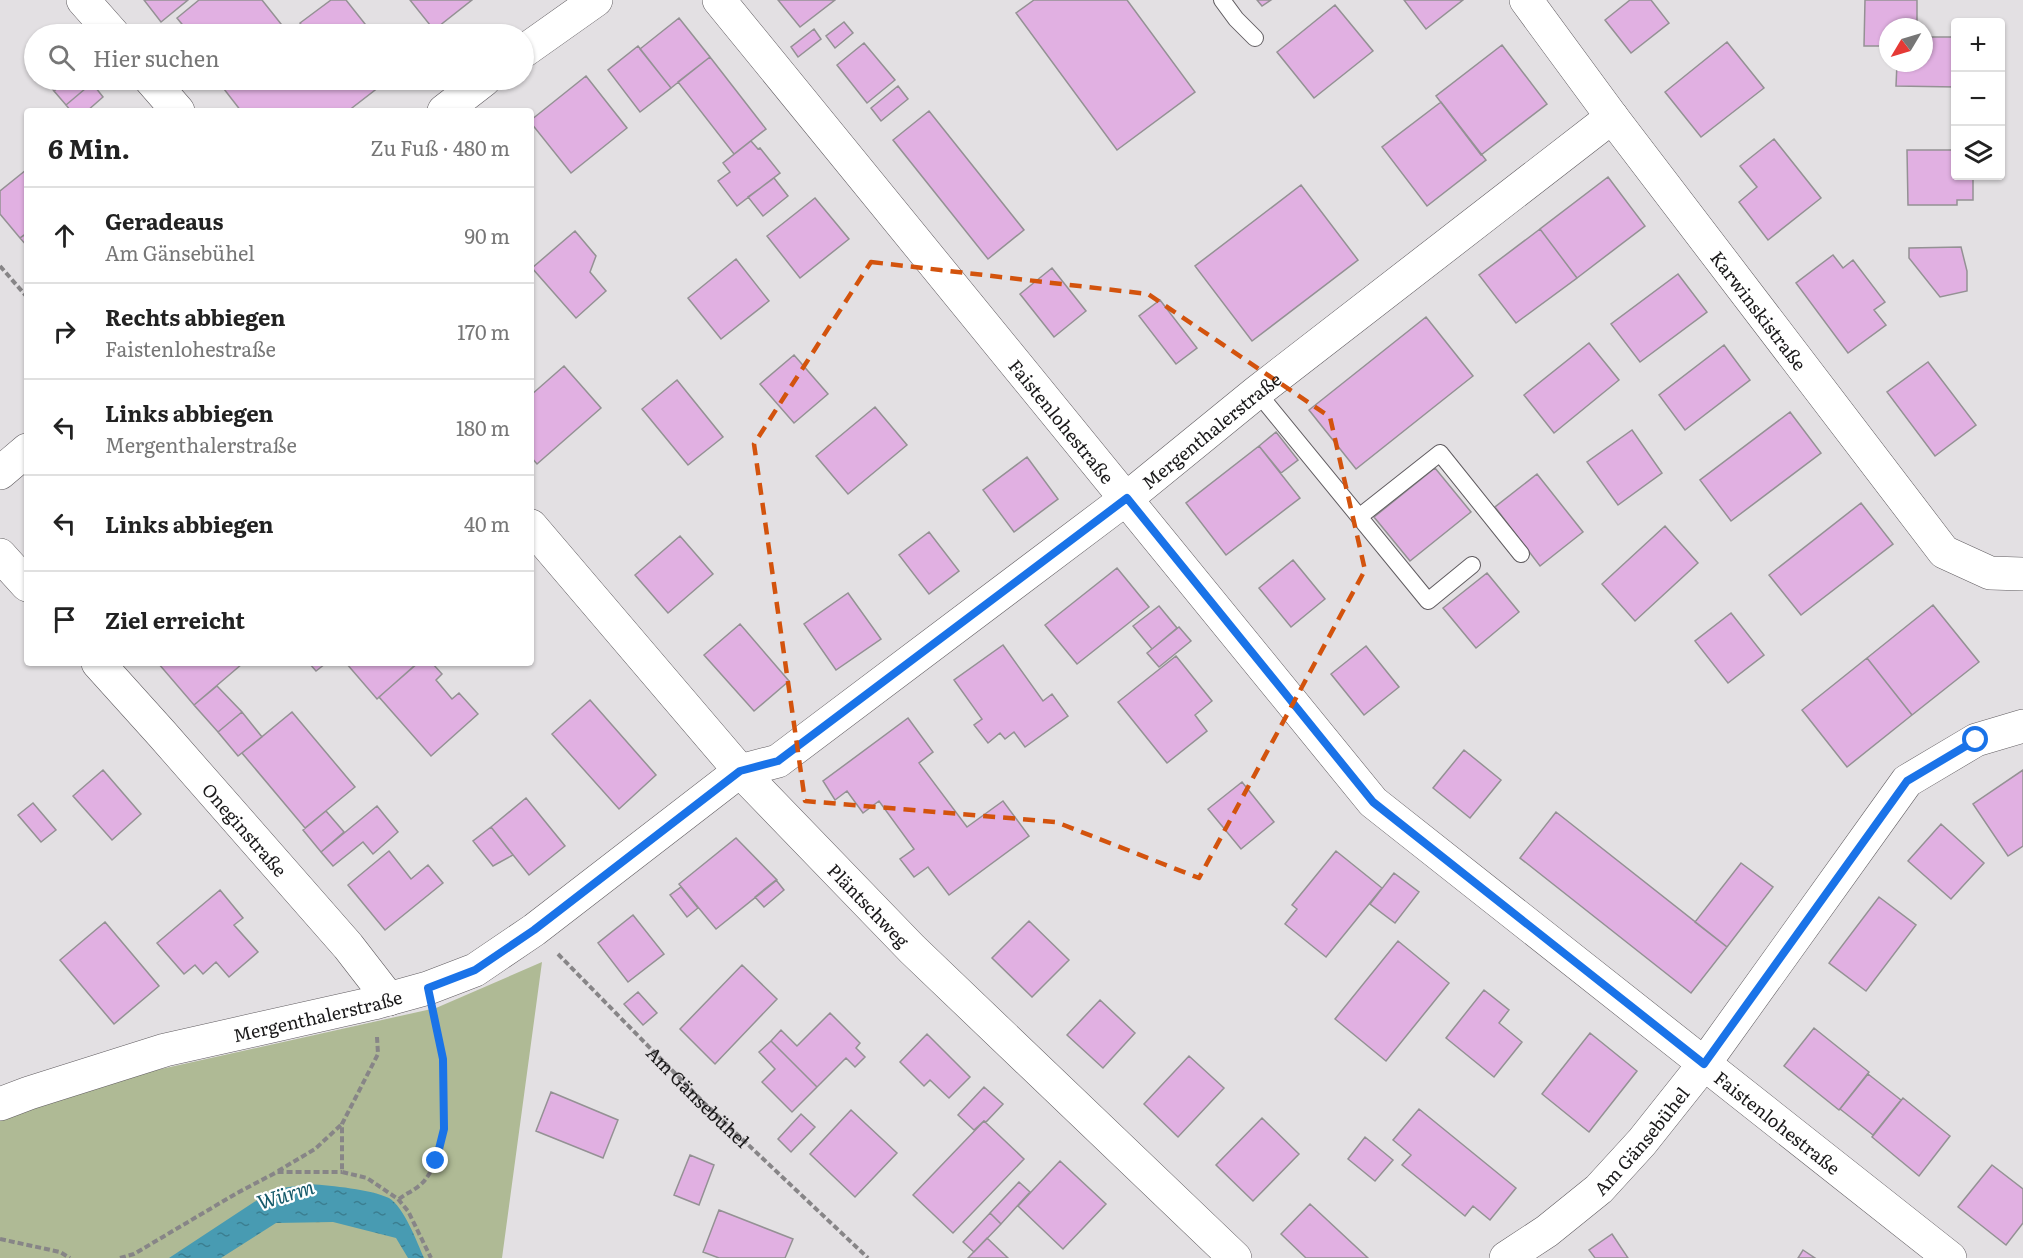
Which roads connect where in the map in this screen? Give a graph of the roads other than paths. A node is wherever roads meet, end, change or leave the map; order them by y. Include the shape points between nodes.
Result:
1 (83, 0) edge
2 (596, 0) edge
3 (719, 0) edge
4 (1222, 0) edge
5 (1526, 0) edge
6 (103, 24) edge
7 (1255, 38) dead end
8 (534, 44) edge
9 (160, 90) edge
10 (471, 90) edge
11 (175, 108) edge
12 (448, 108) edge
13 (1612, 117) junction
14 (1257, 392) junction
15 (24, 453) edge
16 (0, 473) edge
17 (1127, 498) junction
18 (1359, 517) junction
19 (534, 530) edge
20 (1521, 554) dead end
21 (0, 555) edge
22 (1472, 565) dead end
23 (2023, 574) edge
24 (24, 582) edge
25 (101, 666) edge
26 (2023, 726) edge
27 (740, 771) junction
28 (381, 1001) junction
29 (1704, 1064) junction
30 (0, 1104) edge
31 (1235, 1258) edge
32 (1506, 1258) edge
33 (1950, 1258) edge

1 - 6 street
2 - 8 street
3 - 17 street, Faistenlohestraße
4 - 7 lane
5 - 13 street, Karwinskistraße
9 - 11 street
10 - 12 street
13 - 14 street, Mergenthalerstraße
13 - 23 street, Karwinskistraße via 1944,552 1990,573
14 - 17 street, Mergenthalerstraße
14 - 18 lane
15 - 16 street
17 - 27 street, Mergenthalerstraße via 778,761
17 - 29 street, Faistenlohestraße via 1373,802
18 - 20 lane via 1440,453
18 - 22 lane via 1428,601
19 - 27 street, Pläntschweg
21 - 24 street
25 - 28 street, Oneginstraße via 348,946
26 - 29 street, Am Gänsebühel via 1976,740 1907,781
27 - 28 street, Mergenthalerstraße via 534,930 475,970
27 - 31 street, Pläntschweg via 912,949
28 - 30 street, Mergenthalerstraße via 165,1050
29 - 32 street, Am Gänsebühel via 1599,1189
29 - 33 street, Faistenlohestraße

